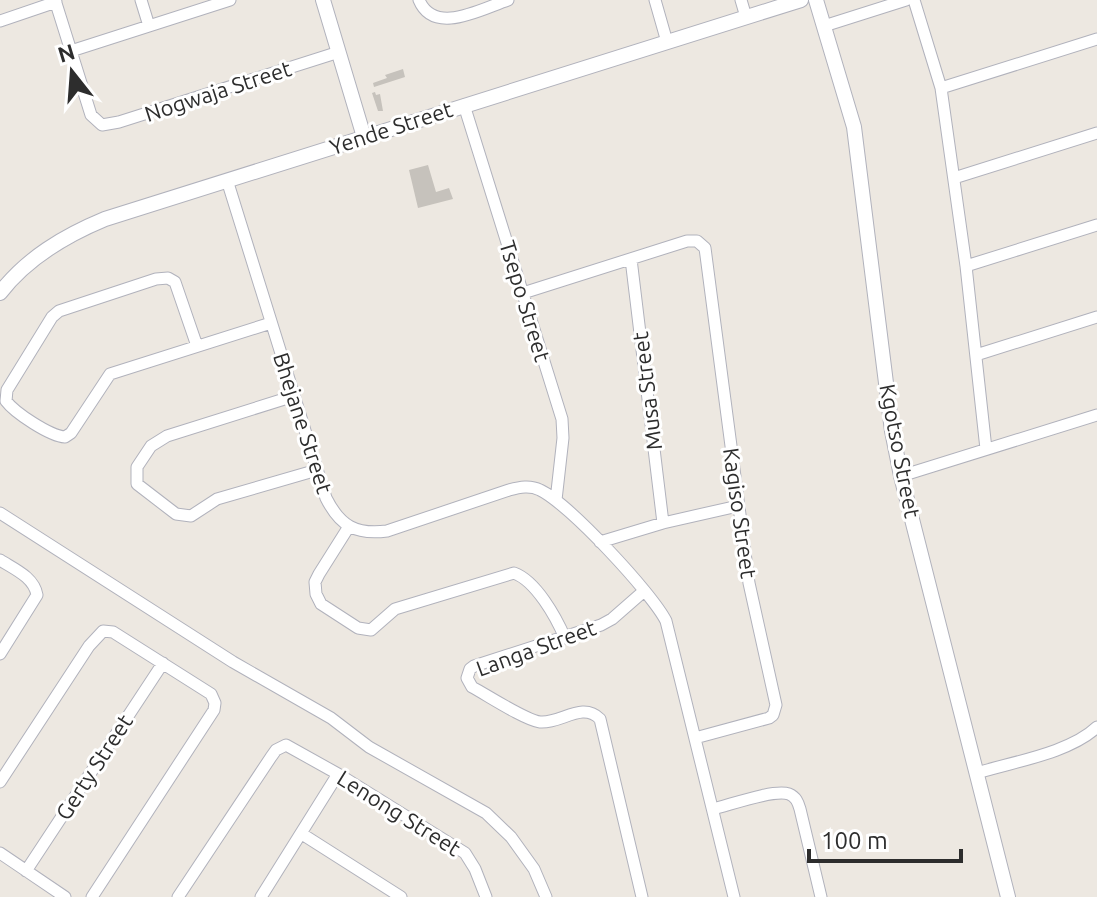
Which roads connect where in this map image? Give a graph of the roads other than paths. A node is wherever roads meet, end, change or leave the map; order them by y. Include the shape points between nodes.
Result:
1 (141, 0) edge
2 (227, 0) edge
3 (323, 0) edge
4 (419, 0) edge
5 (508, 0) edge
6 (655, 0) edge
7 (741, 0) edge
8 (801, 0) edge
9 (816, 0) edge
10 (906, 0) edge
11 (914, 0) edge
12 (56, 1) edge
13 (746, 17) junction
14 (0, 21) edge
15 (149, 26) junction
16 (824, 26) junction
17 (1097, 39) edge
18 (667, 42) junction
19 (71, 51) junction
20 (339, 52) junction
21 (941, 88) junction
22 (464, 105) junction
23 (1097, 133) edge
24 (364, 137) junction
25 (954, 178) junction
26 (227, 180) junction
27 (1097, 225) edge
28 (631, 259) junction
29 (966, 266) junction
30 (0, 293) edge
31 (523, 293) junction
32 (1097, 317) edge
33 (271, 323) junction
34 (197, 346) junction
35 (976, 355) junction
36 (294, 396) junction
37 (1097, 415) edge
38 (986, 449) junction
39 (317, 470) junction
40 (901, 476) junction
41 (556, 500) junction
42 (738, 506) junction
43 (0, 513) edge
44 (663, 523) junction
45 (348, 528) junction
46 (600, 542) junction
47 (0, 560) edge
48 (644, 591) junction
49 (565, 638) junction
50 (0, 654) edge
51 (163, 663) junction
52 (1097, 727) edge
53 (695, 738) junction
54 (977, 773) junction
55 (338, 774) junction
56 (0, 782) edge
57 (713, 809) junction
58 (302, 834) junction
59 (0, 853) edge
60 (26, 871) junction
61 (265, 896) edge
62 (65, 897) edge
63 (92, 897) edge
64 (178, 897) edge
65 (401, 897) edge
66 (486, 897) edge
67 (546, 897) edge
68 (642, 897) edge
69 (734, 897) edge
70 (821, 897) edge
71 (1008, 897) edge

1 - 15 street
2 - 15 street
3 - 20 street
4 - 5 street via 429,15 443,19
6 - 18 street
7 - 13 street
8 - 13 street, Yende Street
9 - 16 street, Kgotso Street
10 - 16 street
11 - 21 street
12 - 14 street
12 - 19 street
13 - 18 street, Yende Street
15 - 19 street
16 - 40 street, Kgotso Street via 857,146
17 - 21 street
18 - 22 street, Yende Street
19 - 20 street, Nogwaja Street via 91,115 97,123 110,125
20 - 24 street
21 - 25 street
22 - 24 street, Yende Street
22 - 31 street, Tsepo Street
23 - 25 street
24 - 26 street, Yende Street
25 - 29 street
26 - 30 street, Yende Street via 70,234 20,270
26 - 33 street, Bhejane Street
27 - 29 street
28 - 31 street
28 - 42 street, Kagiso Street via 687,241 700,242 707,253
28 - 44 street, Musa Street
29 - 35 street
31 - 41 street, Tsepo Street via 563,427
32 - 35 street
33 - 34 street
33 - 36 street, Bhejane Street
34 - 34 street via 110,374 65,437 51,434 6,401 7,390 56,314 156,279 175,282
35 - 38 street
36 - 39 street, Bhejane Street
36 - 39 street via 160,439 144,455 135,479 141,490 176,514 191,516 217,499
37 - 38 street
38 - 40 street
39 - 45 street, Bhejane Street via 333,512
40 - 54 street, Kgotso Street
41 - 45 street via 541,490 520,487 387,531
41 - 46 street
42 - 44 street
42 - 53 street, Kagiso Street via 775,711 762,721
43 - 67 street via 331,718 369,747 486,813 534,869
44 - 46 street
45 - 49 street via 315,589 321,604 358,628 371,630 395,609 514,573 553,612
46 - 48 street
47 - 50 street via 37,589
48 - 49 street, Langa Street via 607,623
48 - 53 street via 668,626
49 - 68 street, Langa Street via 474,666 467,678 472,687 536,721 585,711 600,719
51 - 56 street via 103,631
51 - 60 street, Gerty Street
51 - 63 street via 211,694 214,710
52 - 54 street via 1072,744
53 - 57 street
54 - 71 street, Kgotso Street
55 - 58 street
55 - 64 street, Lenong Street via 292,747 281,747
55 - 66 street, Lenong Street via 465,853
57 - 69 street
57 - 70 street via 776,794 795,798
58 - 61 street
58 - 65 street
59 - 60 street
60 - 62 street

